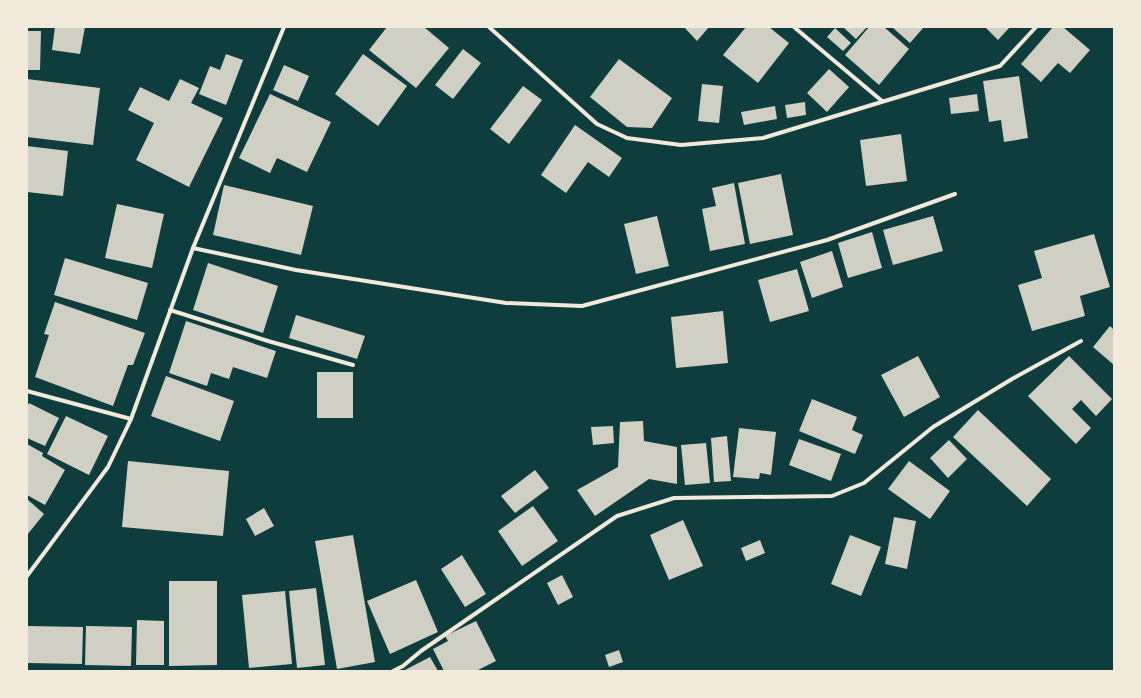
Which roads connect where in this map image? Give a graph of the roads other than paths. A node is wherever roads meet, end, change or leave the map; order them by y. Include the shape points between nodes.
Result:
1 (284, 27) edge
2 (489, 27) edge
3 (794, 27) edge
4 (1036, 27) edge
5 (882, 101) junction
6 (955, 194) dead end
7 (193, 248) junction
8 (170, 310) junction
9 (1081, 341) dead end
10 (353, 365) dead end
11 (27, 391) edge
12 (131, 419) junction
13 (27, 576) edge
14 (393, 671) edge

1 - 7 street
2 - 5 street via 597,124 627,138 681,145 763,138
3 - 5 street
4 - 5 street via 1000,66
6 - 7 street via 827,240 582,306 506,303 296,270
7 - 8 street
8 - 10 street
8 - 12 street
9 - 14 street via 933,427 864,483 832,496 674,498 617,516
11 - 12 street
12 - 13 street via 108,467

